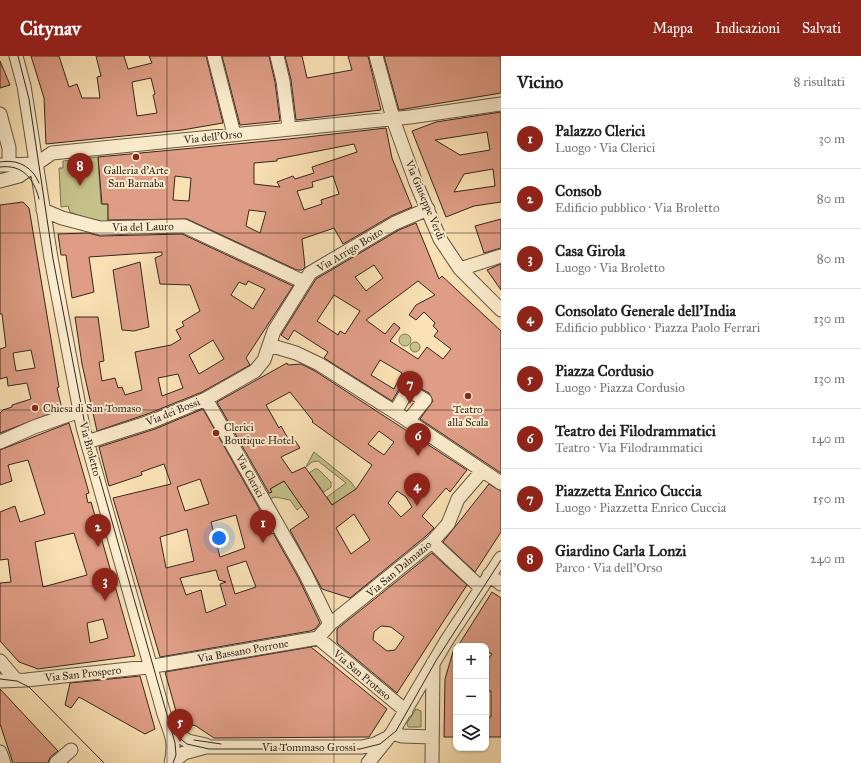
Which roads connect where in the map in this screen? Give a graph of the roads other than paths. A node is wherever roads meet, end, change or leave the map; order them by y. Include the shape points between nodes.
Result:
1 (16, 56) edge
2 (214, 56) edge
3 (277, 56) edge
4 (376, 56) edge
5 (501, 104) edge
6 (0, 114) edge
7 (393, 119) junction
8 (289, 128) junction
9 (234, 134) junction
10 (32, 139) junction
11 (5, 164) edge
12 (36, 164) junction
13 (0, 181) edge
14 (428, 209) junction
15 (44, 210) junction
16 (501, 256) edge
17 (460, 269) junction
18 (304, 282) junction
19 (501, 310) edge
20 (269, 345) junction
21 (255, 371) joint
22 (206, 399) junction
23 (80, 412) junction
24 (395, 412) junction
25 (408, 421) junction
26 (0, 442) edge
27 (87, 442) junction
28 (482, 471) junction
29 (501, 483) edge
30 (432, 542) junction
31 (501, 558) edge
32 (489, 575) junction
33 (501, 584) edge
34 (481, 588) junction
35 (330, 624) junction
36 (318, 638) junction
37 (0, 661) edge
38 (433, 664) junction
39 (151, 667) junction
40 (16, 680) junction
41 (0, 681) edge
42 (406, 711) junction
43 (171, 730) junction
44 (392, 733) junction
45 (432, 737) junction
46 (222, 747) junction
47 (71, 750) dead end
48 (0, 752) edge
49 (58, 762) edge
50 (4, 763) edge
51 (171, 763) edge
52 (368, 763) edge
53 (432, 763) edge

1 - 10 street, Via Broletto via 24,86
2 - 9 street
3 - 8 street
4 - 7 street, Via Giuseppe Verdi
5 - 7 street, Via dell'Orso
6 - 11 street via 9,148
7 - 8 street, Via dell'Orso
7 - 14 street, Via Giuseppe Verdi
8 - 9 street, Via dell'Orso
9 - 12 street, Via dell'Orso via 52,153
10 - 11 street via 24,154
10 - 12 street, Via Broletto
11 - 12 street
12 - 13 street, Via dell'Orso via 19,176
12 - 15 street, Via Broletto
14 - 17 street, Via Giuseppe Verdi via 440,239
14 - 18 street, Via Arrigo Boito via 395,223 347,251 310,273
15 - 18 street, Via del Lauro via 62,218 100,228 184,226
15 - 23 street, Via Broletto
16 - 17 street
17 - 19 street, Via Giuseppe Verdi
18 - 20 street, Via Arrigo Boito via 274,331
20 - 21 street, Via Arrigo Boito via 264,360
20 - 24 street via 296,352 319,364
21 - 22 street, Via dei Bossi
22 - 27 street, Via dei Bossi via 153,421
22 - 35 street, Via Clerici
23 - 26 street
23 - 27 street, Via Broletto
24 - 25 street
24 - 25 street via 408,390 425,400
25 - 28 street
27 - 39 street, Via Broletto
28 - 29 street
28 - 30 street, Via San Dalmazio via 458,499 448,524
30 - 34 street
30 - 35 street, Via San Dalmazio
31 - 32 street
32 - 33 street
32 - 34 street
34 - 38 street
35 - 36 street
36 - 39 street, Via Bassano Porrone
36 - 42 street, Via San Protaso
37 - 40 street
38 - 42 street
38 - 45 street
39 - 40 street, Via San Prospero
39 - 43 street, Via Broletto
40 - 41 street, Via San Prospero
42 - 44 street
43 - 46 street via 194,743
43 - 51 street, Via Broletto
44 - 45 street
44 - 46 street, Via Tommaso Grossi via 379,743 362,747
44 - 52 street
45 - 53 street
46 - 51 street via 189,751
47 - 49 street
48 - 50 street

